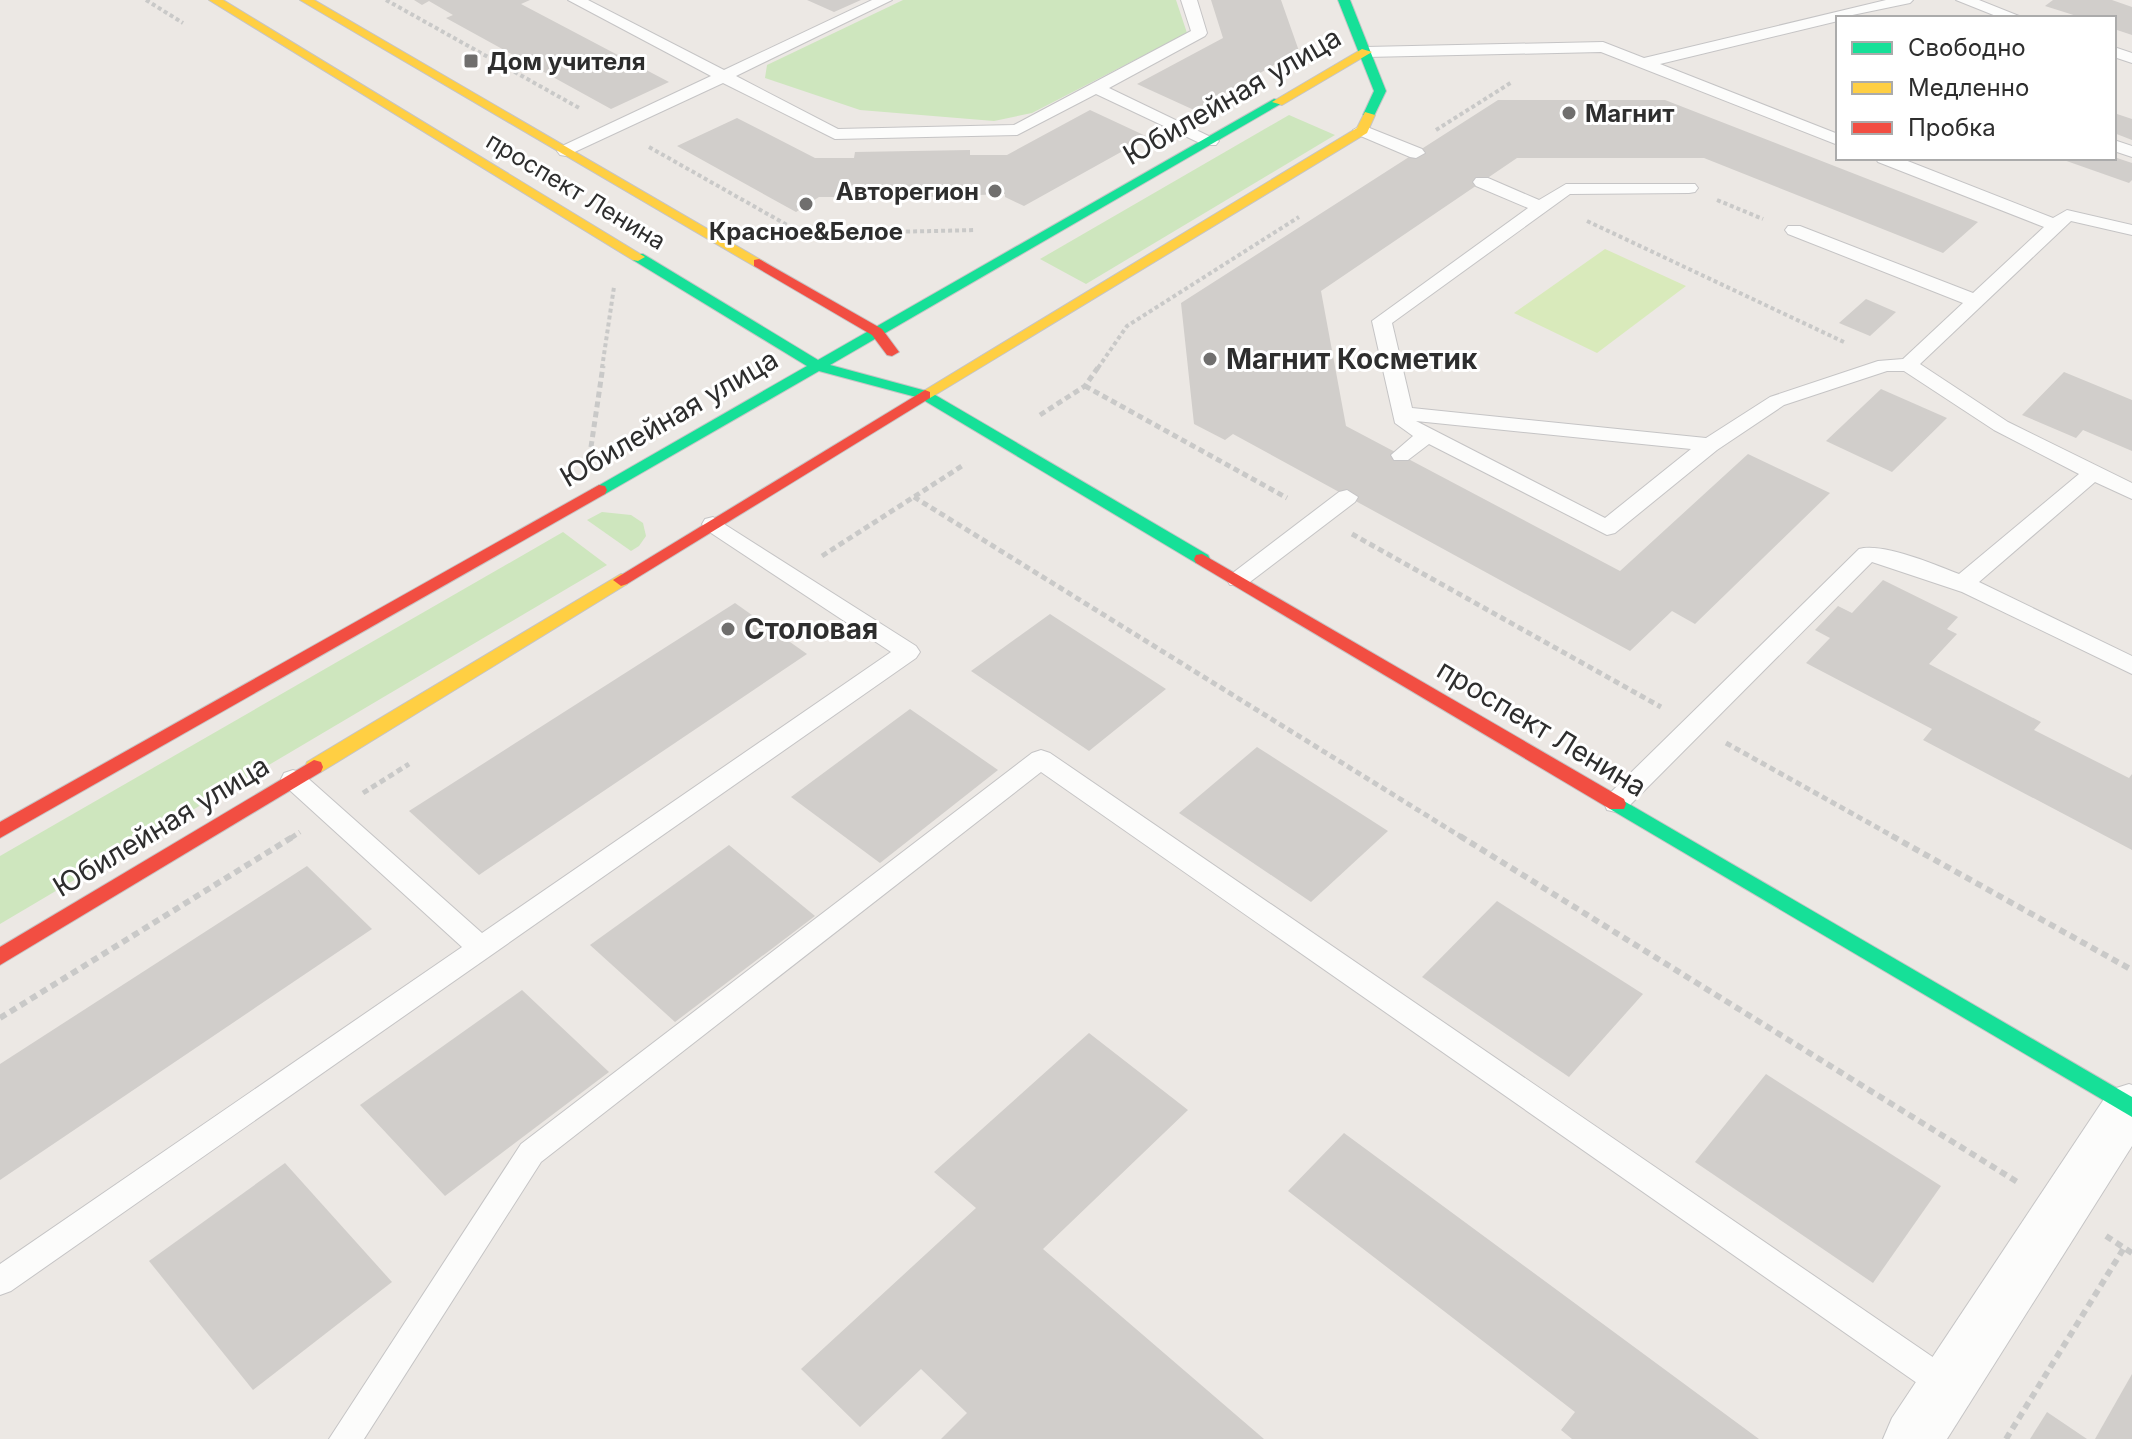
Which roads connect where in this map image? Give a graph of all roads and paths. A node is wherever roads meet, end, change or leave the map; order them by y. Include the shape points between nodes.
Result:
1 (215, 0) edge
2 (306, 0) edge
3 (576, 0) edge
4 (884, 0) edge
5 (1189, 0) edge
6 (1344, 0) edge
7 (1905, 0) edge
8 (1964, 0) edge
9 (1838, 16) edge
10 (2010, 16) edge
11 (1836, 17) edge
12 (1366, 52) junction
13 (1642, 63) junction
14 (1520, 76) dead end
15 (723, 77) junction
16 (1096, 88) junction
17 (1362, 130) junction
18 (1836, 139) edge
19 (1210, 141) junction
20 (566, 151) junction
21 (1411, 151) joint
22 (1889, 160) edge
23 (1482, 182) dead end
24 (1689, 188) dead end
25 (1719, 201) dead end
26 (1544, 205) junction
27 (1300, 217) dead end
28 (1773, 224) dead end
29 (2056, 225) junction
30 (1794, 230) dead end
31 (2132, 230) edge
32 (615, 287) dead end
33 (1975, 301) junction
34 (877, 332) junction
35 (1885, 365) junction
36 (1908, 365) junction
37 (818, 366) junction
38 (1085, 386) junction
39 (925, 395) junction
40 (1403, 413) junction
41 (1427, 435) junction
42 (1002, 441) junction
43 (1710, 445) junction
44 (1401, 455) dead end
45 (589, 460) dead end
46 (2092, 474) junction
47 (2132, 492) edge
48 (914, 497) junction
49 (1347, 497) dead end
50 (1320, 517) junction
51 (713, 524) junction
52 (791, 576) junction
53 (1238, 580) junction
54 (1963, 583) junction
55 (2132, 666) edge
56 (1694, 725) junction
57 (293, 779) junction
58 (1616, 803) junction
59 (0, 831) edge
60 (481, 948) junction
61 (0, 957) edge
62 (2132, 970) edge
63 (2130, 1107) edge
64 (2062, 1209) junction
65 (2124, 1248) junction
66 (2132, 1253) edge
67 (0, 1281) edge
68 (1948, 1386) junction
69 (345, 1439) edge
70 (1913, 1439) edge
71 (2006, 1439) edge

1 - 37 main road, проспект Ленина
2 - 20 main road, проспект Ленина
3 - 15 lane
4 - 15 lane
5 - 16 lane via 1199,33
6 - 12 main road
7 - 9 lane
8 - 10 lane
11 - 13 lane
12 - 13 lane via 1603,47
12 - 17 main road via 1380,91
12 - 19 main road, Юбилейная улица
13 - 18 lane
14 - 21 path
15 - 16 lane via 835,134 1017,130
15 - 20 lane
16 - 19 lane
17 - 21 lane
17 - 39 main road, Юбилейная улица
19 - 34 main road, Юбилейная улица
20 - 34 main road, проспект Ленина
22 - 29 lane
23 - 26 lane
24 - 26 lane via 1566,189
25 - 28 path
26 - 35 path via 1815,327
26 - 40 lane via 1382,321
27 - 38 path via 1127,326
29 - 31 lane via 2067,215
29 - 33 lane
30 - 33 lane
32 - 45 path
33 - 36 lane
34 - 37 main road, Юбилейная улица
34 - 39 main road, проспект Ленина
35 - 36 lane
35 - 43 lane via 1777,401
36 - 46 lane via 2001,426
37 - 39 main road, проспект Ленина
37 - 59 main road, Юбилейная улица
38 - 42 path
38 - 50 path
39 - 42 main road, проспект Ленина
39 - 51 main road, Юбилейная улица
40 - 41 lane via 1405,423
40 - 43 lane
41 - 43 lane via 1607,528
41 - 44 lane
42 - 48 path
42 - 53 main road, проспект Ленина
46 - 47 lane
46 - 54 lane
48 - 52 path
48 - 64 path
49 - 50 lane
50 - 53 lane
50 - 56 path
51 - 52 lane
51 - 57 main road, Юбилейная улица
52 - 60 lane via 908,652
53 - 58 main road, проспект Ленина
54 - 55 lane
54 - 56 lane via 1911,563 1867,554
56 - 58 lane
56 - 62 path
57 - 60 lane
57 - 61 main road, Юбилейная улица
58 - 63 main road, проспект Ленина
60 - 67 lane
63 - 64 street
64 - 65 path
64 - 68 street
65 - 66 path
65 - 71 path
68 - 69 lane via 1041,759 531,1153
68 - 70 street

